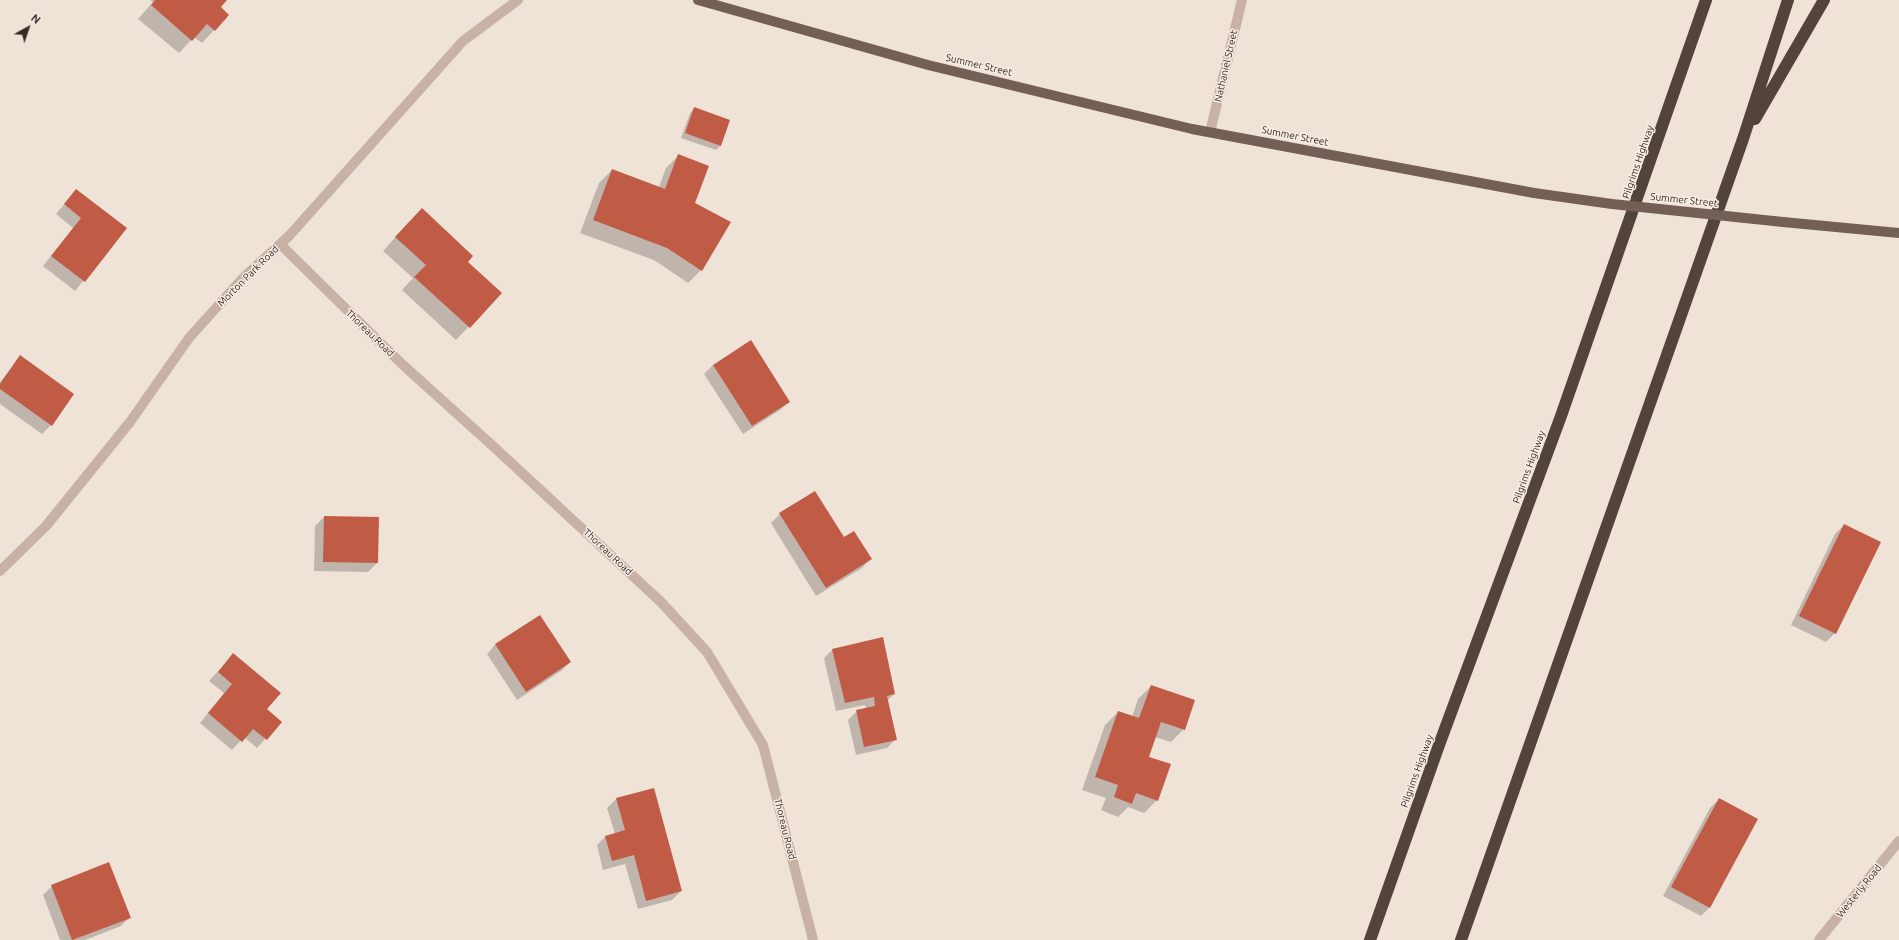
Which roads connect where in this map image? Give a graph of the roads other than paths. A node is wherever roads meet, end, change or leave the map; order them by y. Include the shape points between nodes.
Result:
1 (518, 0) edge
2 (698, 0) edge
3 (1242, 0) edge
4 (1706, 0) edge
5 (1788, 0) edge
6 (1824, 0) edge
7 (1210, 132) junction
8 (1743, 139) junction
9 (1899, 233) edge
10 (280, 244) junction
11 (0, 571) edge
12 (1899, 842) edge
13 (813, 940) edge
14 (1370, 940) edge
15 (1461, 940) edge
16 (1819, 940) edge

1 - 10 street, Morton Park Road via 463,41
2 - 7 main road, Summer Street via 928,65
3 - 7 street, Nathaniel Street
4 - 14 highway, Pilgrims Highway via 1563,408 1441,738
5 - 8 highway
6 - 8 highway
7 - 9 main road, Summer Street, bridge via 1534,193 1612,204
8 - 15 highway
10 - 11 street, Morton Park Road via 242,279 189,338 130,422 46,526
10 - 13 street, Thoreau Road via 403,365 656,597 707,652 763,745
12 - 16 street, Westerly Road

